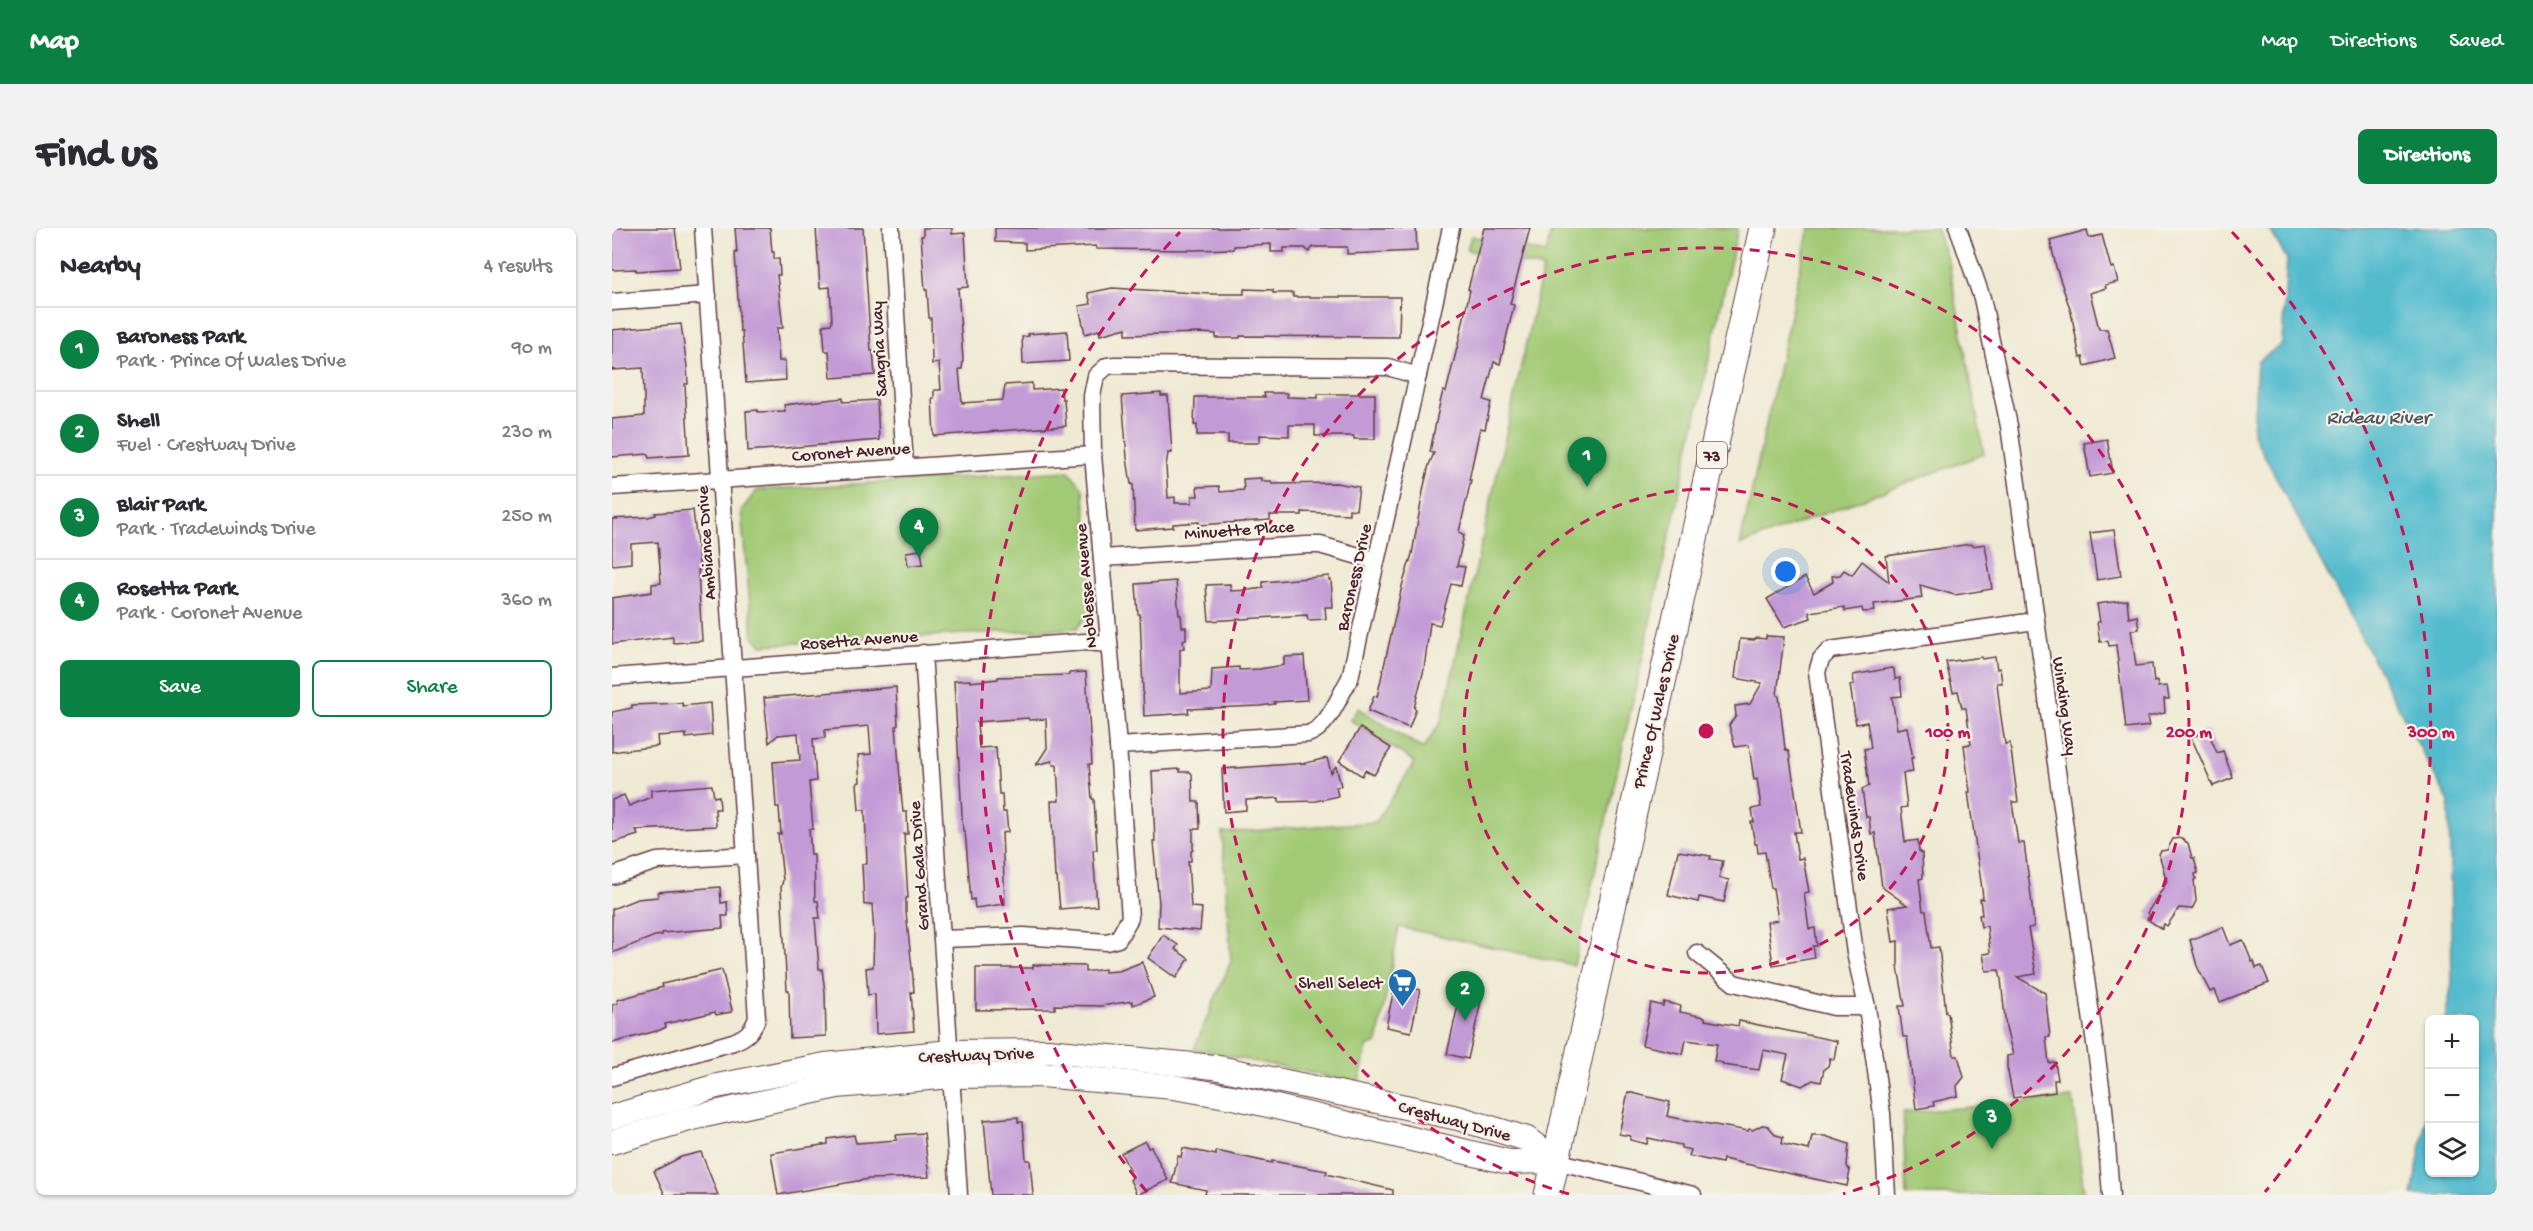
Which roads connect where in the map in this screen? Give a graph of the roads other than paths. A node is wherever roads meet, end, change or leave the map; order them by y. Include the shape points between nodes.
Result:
1 (703, 228) edge
2 (891, 228) edge
3 (1451, 228) edge
4 (1763, 228) edge
5 (1958, 228) edge
6 (708, 295) junction
7 (612, 302) edge
8 (1418, 376) junction
9 (1093, 455) junction
10 (905, 467) junction
11 (720, 480) junction
12 (612, 488) edge
13 (1102, 558) junction
14 (1376, 561) junction
15 (2035, 621) junction
16 (1110, 644) junction
17 (922, 653) junction
18 (735, 667) junction
19 (612, 677) edge
20 (1118, 746) junction
21 (746, 855) junction
22 (612, 876) edge
23 (942, 939) junction
24 (1697, 953) dead end
25 (1867, 1008) junction
26 (950, 1052) junction
27 (952, 1076) junction
28 (612, 1077) edge
29 (612, 1117) edge
30 (612, 1142) edge
31 (1556, 1161) junction
32 (959, 1195) edge
33 (1548, 1195) edge
34 (1693, 1195) edge
35 (1887, 1195) edge
36 (2111, 1195) edge

1 - 6 street, Ambiance Drive
2 - 10 street, Sangria Way
3 - 8 street, Baroness Drive
4 - 31 main road, Prince Of Wales Drive / 73
5 - 15 street, Winding Way via 1982,298 2009,426
6 - 7 street
6 - 11 street, Ambiance Drive
8 - 9 street, Noblesse Avenue via 1388,367 1107,366 1096,376 1092,396
8 - 14 street, Baroness Drive
9 - 10 street, Coronet Avenue
9 - 13 street, Noblesse Avenue
10 - 11 street, Coronet Avenue
11 - 12 street, Coronet Avenue
11 - 18 street, Ambiance Drive
13 - 14 street, Minuette Place via 1307,544
13 - 16 street, Noblesse Avenue
14 - 20 street, Baroness Drive via 1350,678 1315,732
15 - 25 street, Tradewinds Drive via 1830,650 1821,658 1817,672 1855,953
15 - 36 street, Winding Way via 2104,1108
16 - 17 street, Rosetta Avenue via 1085,642
16 - 20 street, Noblesse Avenue
17 - 18 street, Rosetta Avenue
17 - 23 street, Grand Gala Drive
18 - 19 street, Rosetta Avenue
18 - 21 street, Ambiance Drive
20 - 23 street, Noblesse Avenue via 1130,918 1118,939
21 - 22 street via 657,861
21 - 28 street, Ambiance Drive via 757,1018 754,1028 733,1042
23 - 26 street, Grand Gala Drive
24 - 25 street via 1734,983 1834,1007
25 - 35 street, Tradewinds Drive via 1882,1114
26 - 27 street, Grand Gala Drive
26 - 29 street, Crestway Drive via 792,1071 717,1086
26 - 31 street, Crestway Drive via 1048,1051 1214,1067 1458,1118 1527,1140
27 - 30 street, Crestway Drive via 837,1086 692,1118
27 - 31 street, Crestway Drive via 1042,1075 1173,1087 1238,1098 1509,1162
27 - 32 street, Grand Gala Drive
31 - 33 main road, Prince Of Wales Drive / 73
31 - 34 street

